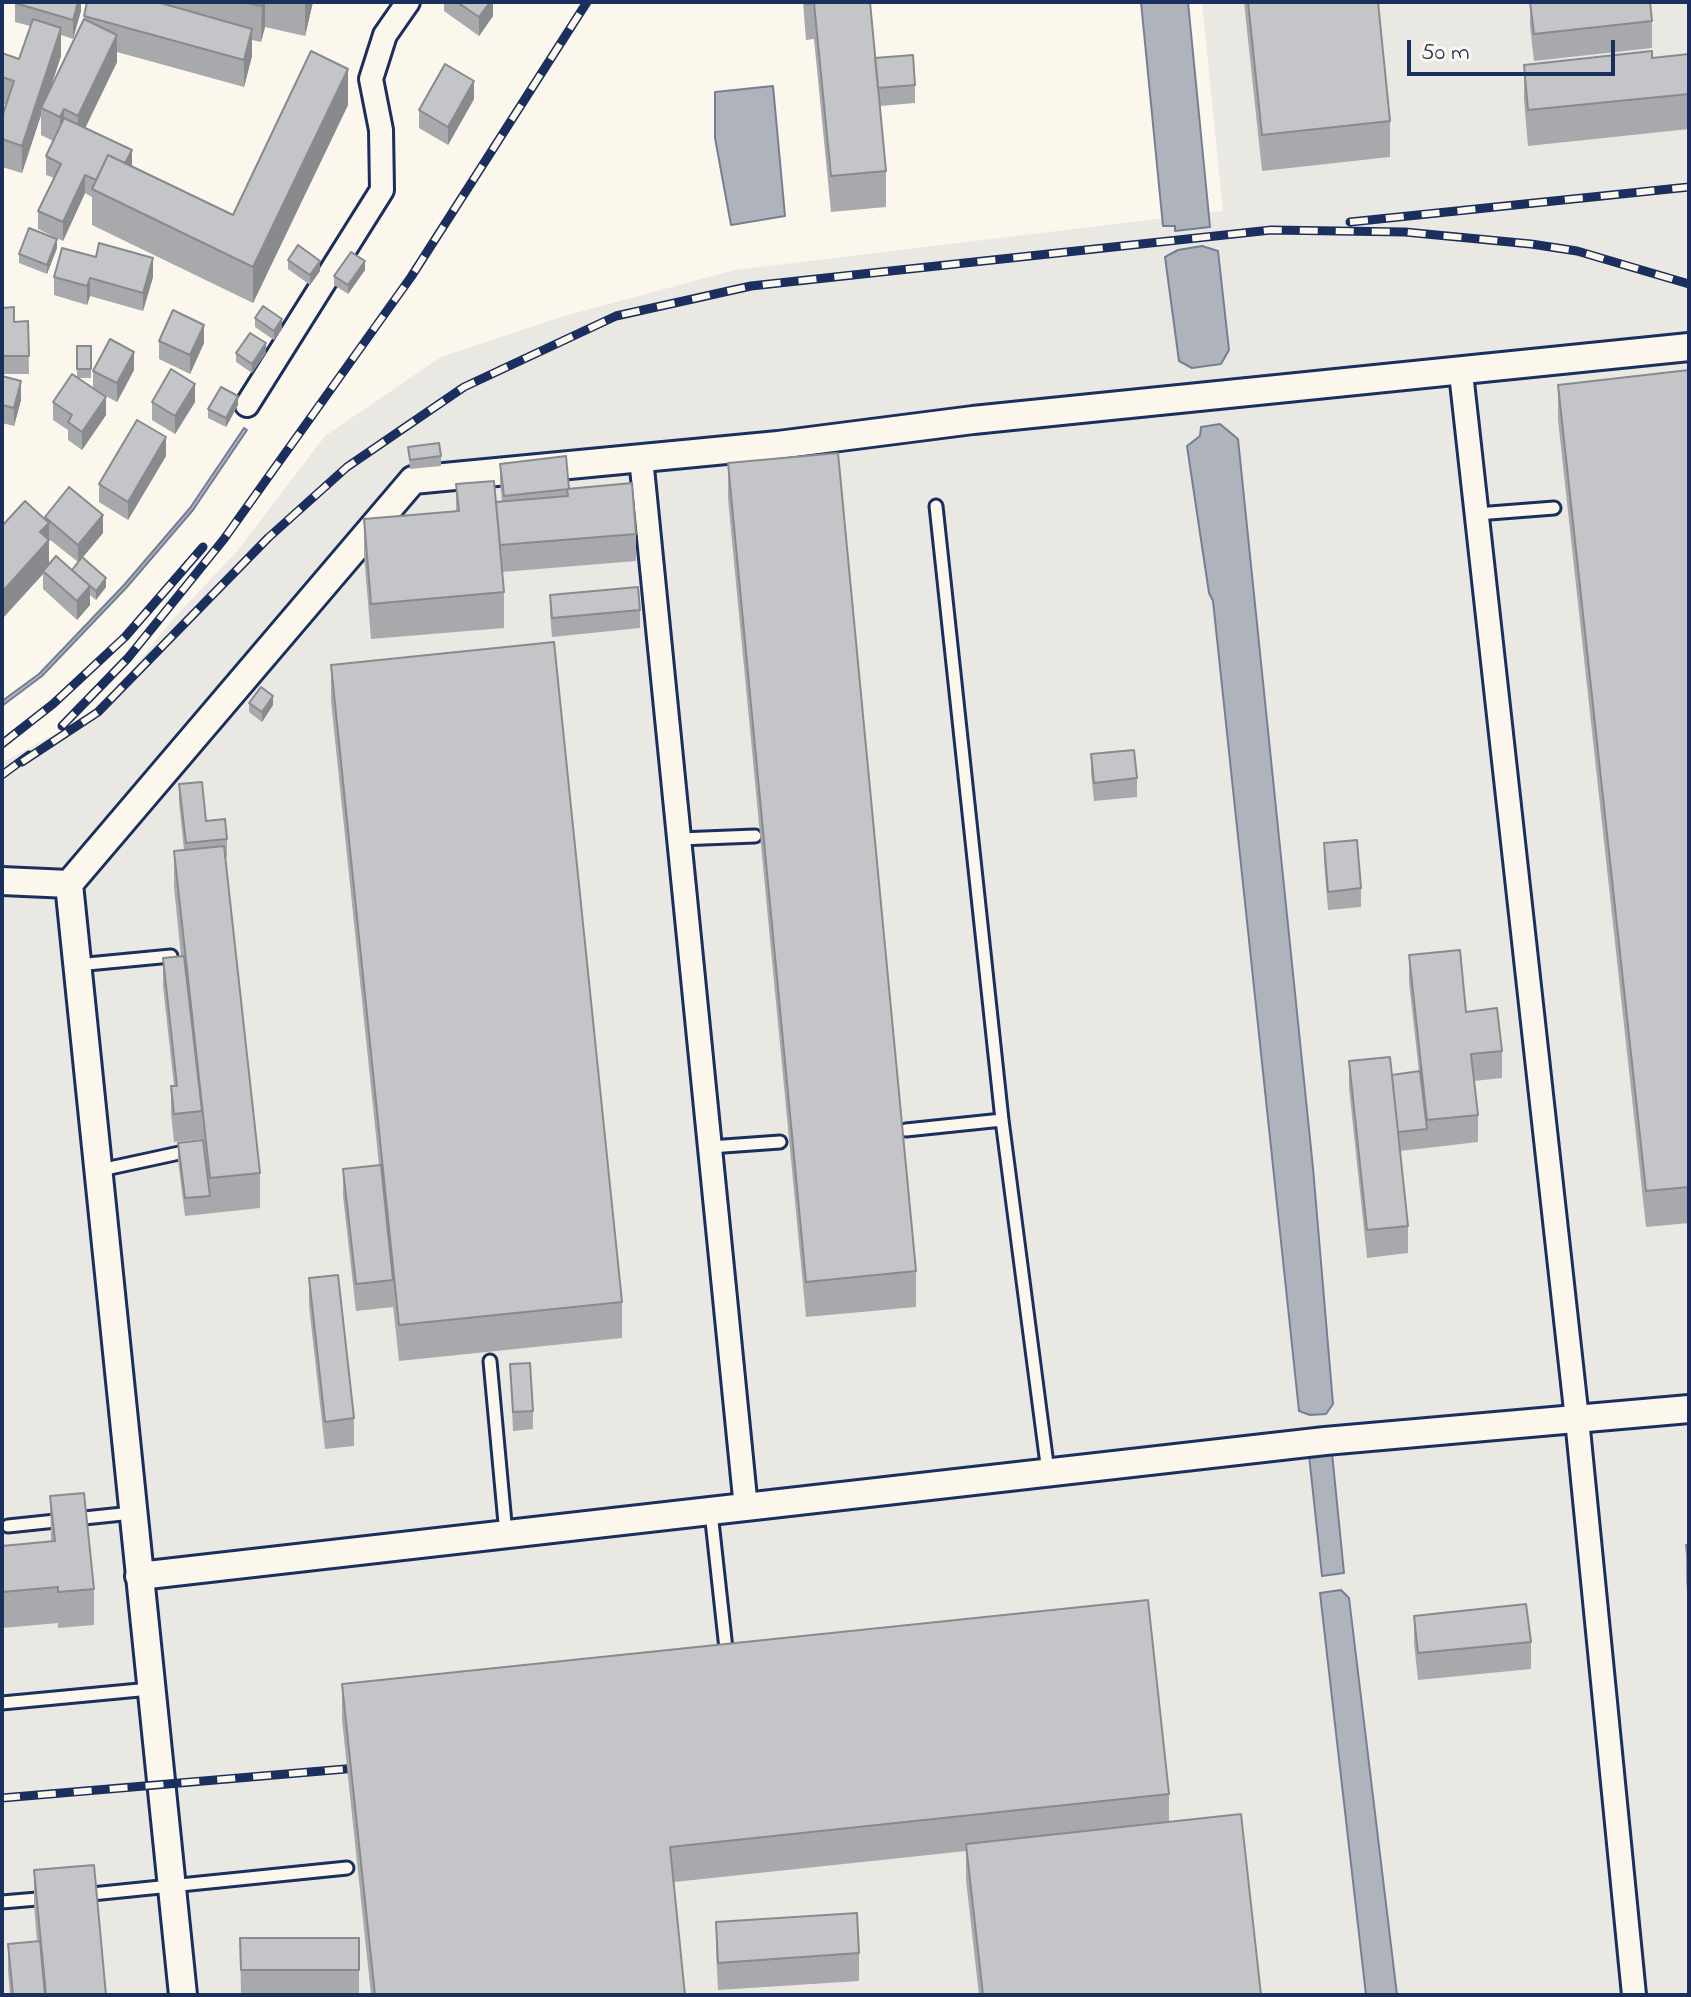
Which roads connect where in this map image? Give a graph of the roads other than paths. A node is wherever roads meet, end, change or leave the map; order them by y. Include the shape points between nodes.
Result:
1 (408, 2) edge
2 (1689, 347) edge
3 (1461, 373) junction
4 (247, 405) dead end
5 (641, 458) junction
6 (936, 506) dead end
7 (1554, 508) dead end
8 (1477, 514) junction
9 (755, 836) dead end
10 (679, 839) junction
11 (2, 881) edge
12 (69, 884) junction
13 (171, 956) edge
14 (76, 965) junction
15 (1002, 1120) junction
16 (906, 1130) edge
17 (780, 1142) dead end
18 (710, 1147) junction
19 (193, 1150) edge
20 (96, 1171) junction
21 (490, 1361) dead end
22 (1689, 1409) edge
23 (1577, 1419) junction
24 (1048, 1473) junction
25 (746, 1508) junction
26 (711, 1512) junction
27 (132, 1513) junction
28 (8, 1526) dead end
29 (506, 1535) junction
30 (139, 1576) junction
31 (728, 1671) edge
32 (150, 1689) junction
33 (2, 1703) edge
34 (347, 1868) dead end
35 (171, 1888) junction
36 (2, 1902) edge
37 (183, 1995) edge
38 (1634, 1995) edge

1 - 4 street via 385,35 371,79 381,130 382,190
2 - 3 street
3 - 5 street
3 - 8 street
5 - 10 street
5 - 12 street via 413,480
6 - 15 lane
7 - 8 lane
8 - 23 street
9 - 10 lane
10 - 18 street
11 - 12 street
12 - 14 street
13 - 14 lane
14 - 20 street
15 - 16 lane
15 - 24 lane
17 - 18 lane
18 - 25 street
19 - 20 lane
20 - 27 street
21 - 29 lane
22 - 23 street
23 - 24 street
23 - 38 street
24 - 25 street
25 - 26 street
26 - 29 street
26 - 31 lane
27 - 28 lane
27 - 30 street
29 - 30 street
30 - 32 street
32 - 33 lane
32 - 35 street
34 - 35 lane
35 - 36 lane
35 - 37 street

